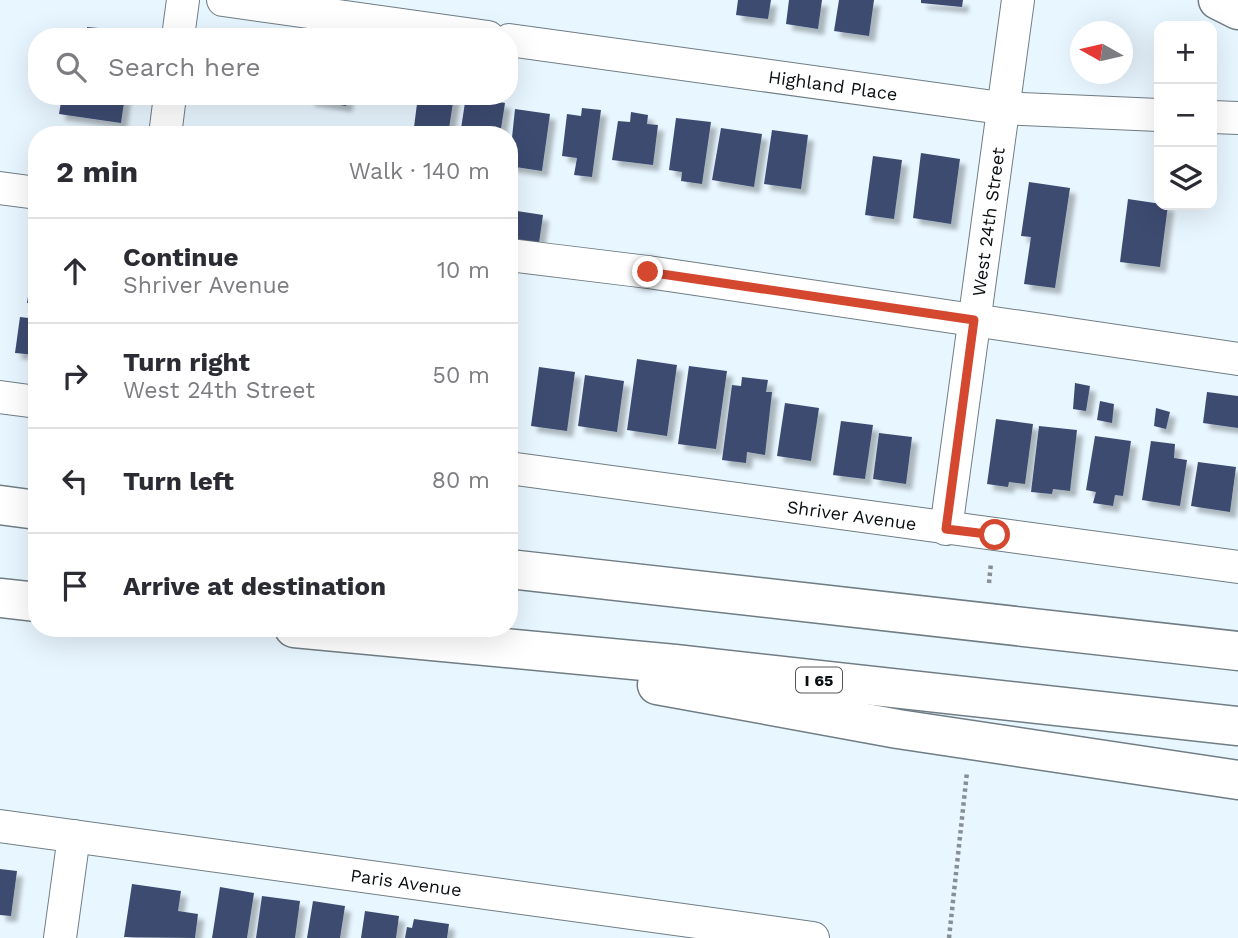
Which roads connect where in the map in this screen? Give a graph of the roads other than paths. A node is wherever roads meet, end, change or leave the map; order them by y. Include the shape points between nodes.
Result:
1 (183, 0) edge
2 (223, 0) edge
3 (1018, 0) edge
4 (1218, 0) edge
5 (1238, 10) edge
6 (179, 28) edge
7 (424, 28) edge
8 (518, 41) edge
9 (169, 105) edge
10 (1001, 108) junction
11 (1154, 115) edge
12 (1217, 117) edge
13 (1238, 118) edge
14 (166, 126) edge
15 (0, 188) edge
16 (28, 192) edge
17 (518, 256) edge
18 (974, 320) junction
19 (1238, 359) edge
20 (0, 397) edge
21 (28, 401) edge
22 (518, 469) edge
23 (0, 505) edge
24 (28, 509) edge
25 (0, 516) edge
26 (28, 518) edge
27 (946, 529) junction
28 (1238, 567) edge
29 (518, 570) edge
30 (0, 598) edge
31 (28, 601) edge
32 (381, 637) edge
33 (400, 639) junction
34 (1238, 651) edge
35 (1238, 726) edge
36 (1238, 780) edge
37 (0, 826) edge
38 (74, 836) junction
39 (60, 938) edge
40 (813, 938) edge

1 - 6 street
2 - 7 street
3 - 10 street, West 24th Street
4 - 5 main road
8 - 10 street, Highland Place
9 - 14 street
10 - 11 street, Highland Place
10 - 18 street, West 24th Street
12 - 13 street
15 - 16 street
17 - 18 street
18 - 19 street
18 - 27 street, West 24th Street
20 - 21 street
22 - 27 street, Shriver Avenue
23 - 24 main road
25 - 26 main road
27 - 28 street, Shriver Avenue
29 - 34 main road
30 - 31 main road
32 - 33 main road, I 65
33 - 35 main road, I 65 via 675,664
33 - 36 main road via 898,729
37 - 38 street, Paris Avenue
38 - 39 street
38 - 40 street, Paris Avenue

